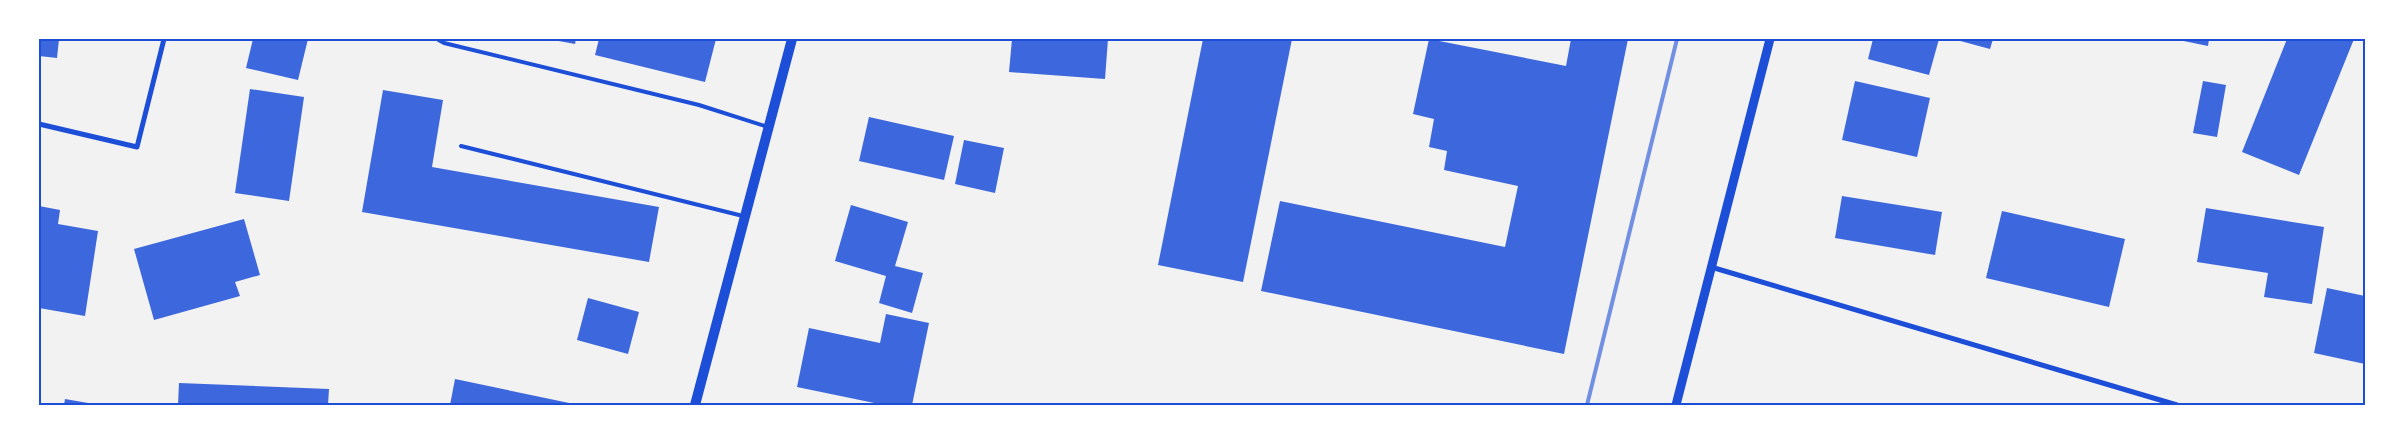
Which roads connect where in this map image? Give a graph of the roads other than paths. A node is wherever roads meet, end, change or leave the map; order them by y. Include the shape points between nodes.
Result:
1 (164, 39) edge
2 (437, 39) edge
3 (792, 39) edge
4 (1770, 39) edge
5 (39, 124) edge
6 (769, 128) junction
7 (461, 146) dead end
8 (745, 216) junction
9 (1711, 268) junction
10 (695, 405) edge
11 (1676, 405) edge
12 (2177, 405) edge

1 - 5 street via 137,147
2 - 6 lane via 699,105
3 - 6 main road
4 - 9 street
6 - 8 main road
7 - 8 lane
8 - 10 main road
9 - 11 street
9 - 12 street

